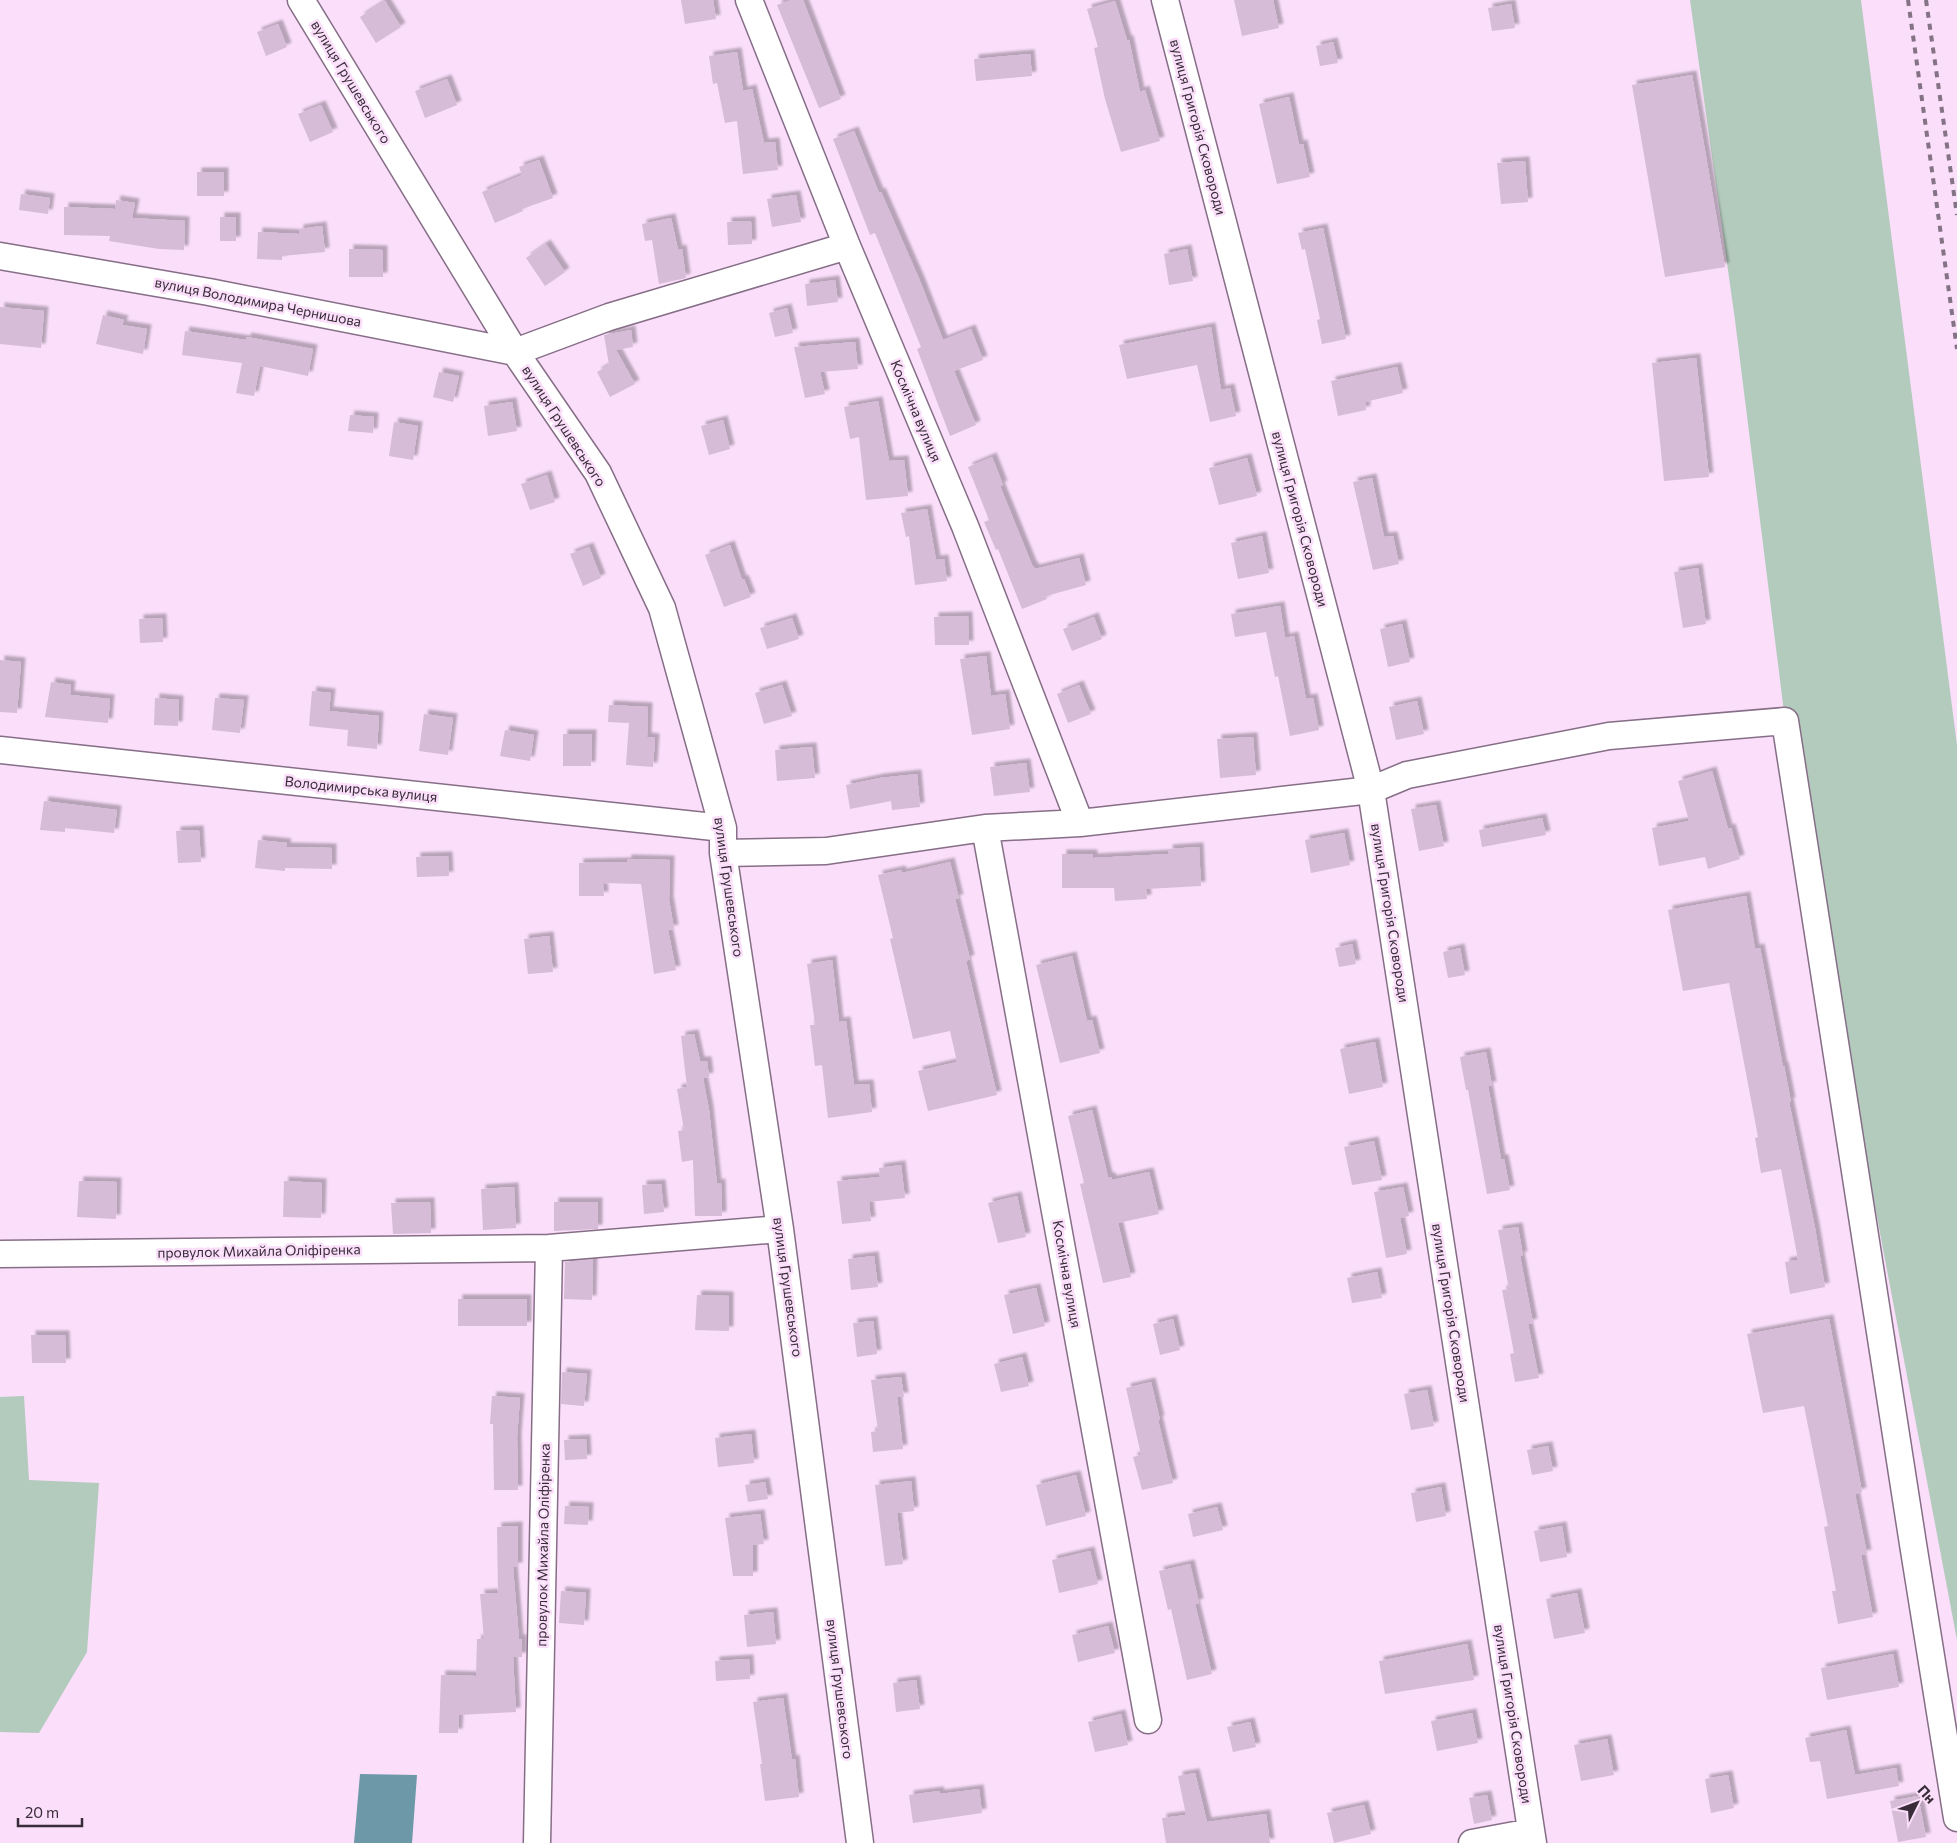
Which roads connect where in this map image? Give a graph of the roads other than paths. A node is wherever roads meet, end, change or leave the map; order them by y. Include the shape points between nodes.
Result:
1 (301, 0) edge
2 (749, 0) edge
3 (1165, 0) edge
4 (847, 246) junction
5 (0, 256) edge
6 (514, 352) junction
7 (0, 750) edge
8 (1371, 790) junction
9 (1080, 823) junction
10 (985, 828) junction
11 (723, 840) junction
12 (780, 1229) junction
13 (548, 1248) junction
14 (0, 1254) edge
15 (1148, 1720) dead end
16 (1957, 1818) edge
17 (1532, 1838) edge
18 (537, 1843) edge
19 (860, 1843) edge
20 (1472, 1843) edge

1 - 6 street, вулиця Грушевського
2 - 4 street, Космічна вулиця
3 - 8 street, вулиця Григорія Сковороди
4 - 6 street via 609,317
4 - 9 street, Космічна вулиця via 965,526
5 - 6 street, вулиця Володимира Чернишова via 209,292
6 - 11 street, вулиця Грушевського via 598,473 662,608
7 - 11 street, Володимирська вулиця
8 - 9 street, Володимирська вулиця
8 - 16 street, Володимирська вулиця via 1407,775 1609,736 1785,721
8 - 17 street, вулиця Григорія Сковороди
9 - 10 street, Володимирська вулиця
10 - 11 street, Володимирська вулиця via 826,850
10 - 15 street, Космічна вулиця
11 - 12 street, вулиця Грушевського
12 - 13 street, провулок Михайла Оліфіренка
12 - 19 street, вулиця Грушевського
13 - 14 street, провулок Михайла Оліфіренка
13 - 18 street, провулок Михайла Оліфіренка
17 - 20 street

